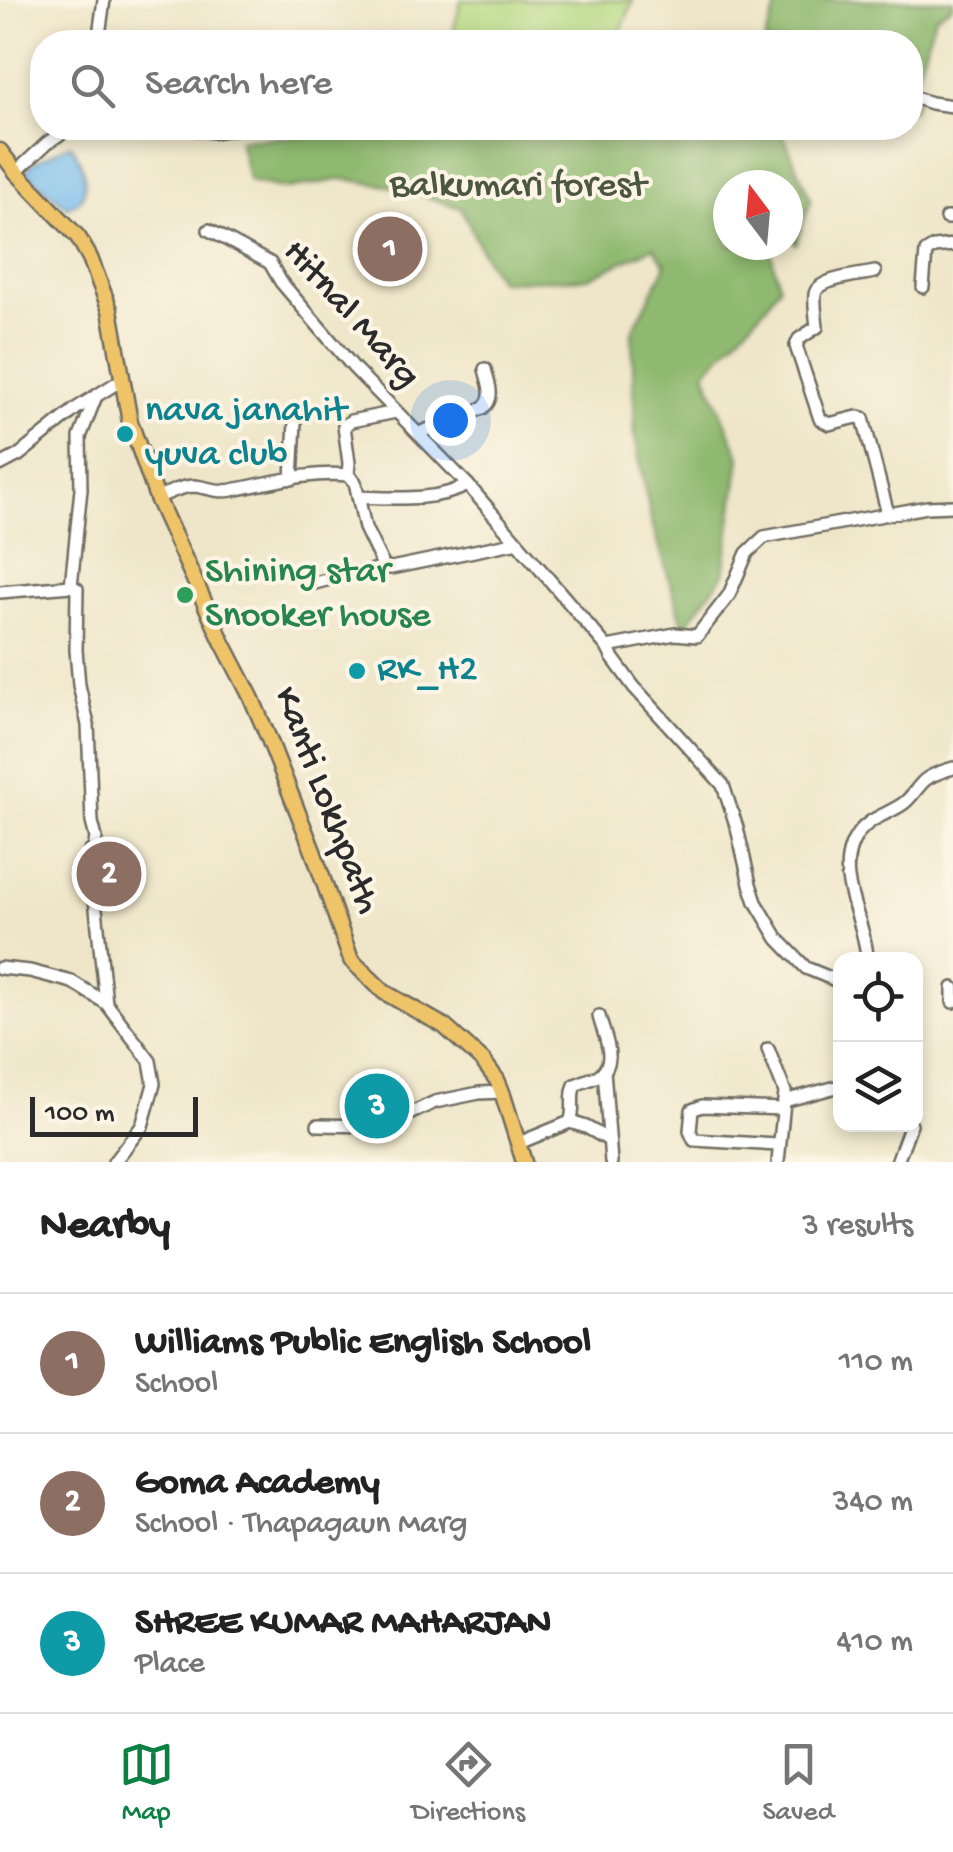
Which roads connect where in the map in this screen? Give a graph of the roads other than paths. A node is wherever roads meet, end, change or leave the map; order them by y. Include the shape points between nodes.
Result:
1 (104, 0) edge
2 (100, 30) edge
3 (923, 100) edge
4 (953, 106) edge
5 (50, 140) edge
6 (0, 151) edge
7 (16, 172) junction
8 (209, 230) dead end
9 (953, 245) edge
10 (875, 272) dead end
11 (924, 287) dead end
12 (485, 369) dead end
13 (123, 380) junction
14 (96, 396) junction
15 (396, 412) junction
16 (295, 422) dead end
17 (419, 433) junction
18 (1, 461) edge
19 (348, 475) junction
20 (292, 479) junction
21 (468, 485) junction
22 (358, 497) junction
23 (157, 498) junction
24 (953, 506) edge
25 (888, 514) junction
26 (518, 542) junction
27 (384, 567) junction
28 (312, 584) dead end
29 (71, 586) junction
30 (0, 592) edge
31 (607, 646) junction
32 (953, 768) edge
33 (866, 952) edge
34 (0, 968) edge
35 (833, 979) edge
36 (953, 988) edge
37 (952, 1002) edge
38 (106, 1003) junction
39 (599, 1016) dead end
40 (768, 1049) dead end
41 (604, 1070) junction
42 (833, 1088) edge
43 (502, 1092) junction
44 (783, 1105) junction
45 (570, 1122) junction
46 (318, 1125) dead end
47 (908, 1132) edge
48 (609, 1140) junction
49 (519, 1144) junction
50 (778, 1145) junction
51 (114, 1162) edge
52 (524, 1162) edge
53 (611, 1162) edge
54 (778, 1162) edge
55 (896, 1162) edge

1 - 2 street
3 - 4 street
5 - 7 street
6 - 7 main road, Kanti Lokhpath
7 - 13 main road, Kanti Lokhpath via 90,258 110,310
8 - 15 street, Hitnal Marg via 270,263
9 - 11 street via 926,252
10 - 25 street via 818,286 817,327 796,346 820,419 830,424 863,418
12 - 17 street via 491,396 484,408
13 - 14 street
13 - 23 main road, Kanti Lokhpath
14 - 18 street via 35,444
14 - 29 street via 80,437
15 - 17 street, Hitnal Marg
15 - 19 street via 344,426
16 - 20 street
17 - 21 street, Hitnal Marg
19 - 20 street
19 - 22 street
20 - 23 street via 228,492 195,486
21 - 22 street via 422,497
21 - 26 street, Hitnal Marg
22 - 27 street via 364,528
23 - 43 main road, Kanti Lokhpath via 269,740 351,960 384,992 455,1035 483,1061
24 - 25 street
25 - 31 street via 764,537 696,636
26 - 27 street
26 - 31 street, Hitnal Marg
27 - 28 street
29 - 30 street
29 - 38 street via 77,588 76,650 96,838 90,852
31 - 35 street, Hitnal Marg via 634,687 723,785 756,902 778,938 806,968
32 - 33 street via 927,778 906,802 880,814 851,849 847,872
34 - 38 street via 72,982
36 - 37 street
38 - 51 street via 150,1061 154,1084 142,1126
39 - 41 street via 610,1055
40 - 44 street
41 - 45 street via 575,1086
41 - 48 street
42 - 44 street
43 - 46 street via 435,1102 372,1126
43 - 49 main road, Kanti Lokhpath
44 - 50 street
44 - 50 street via 692,1110 694,1140
45 - 48 street
45 - 49 street
47 - 55 street
48 - 53 street
49 - 52 main road, Kanti Lokhpath
50 - 54 street

